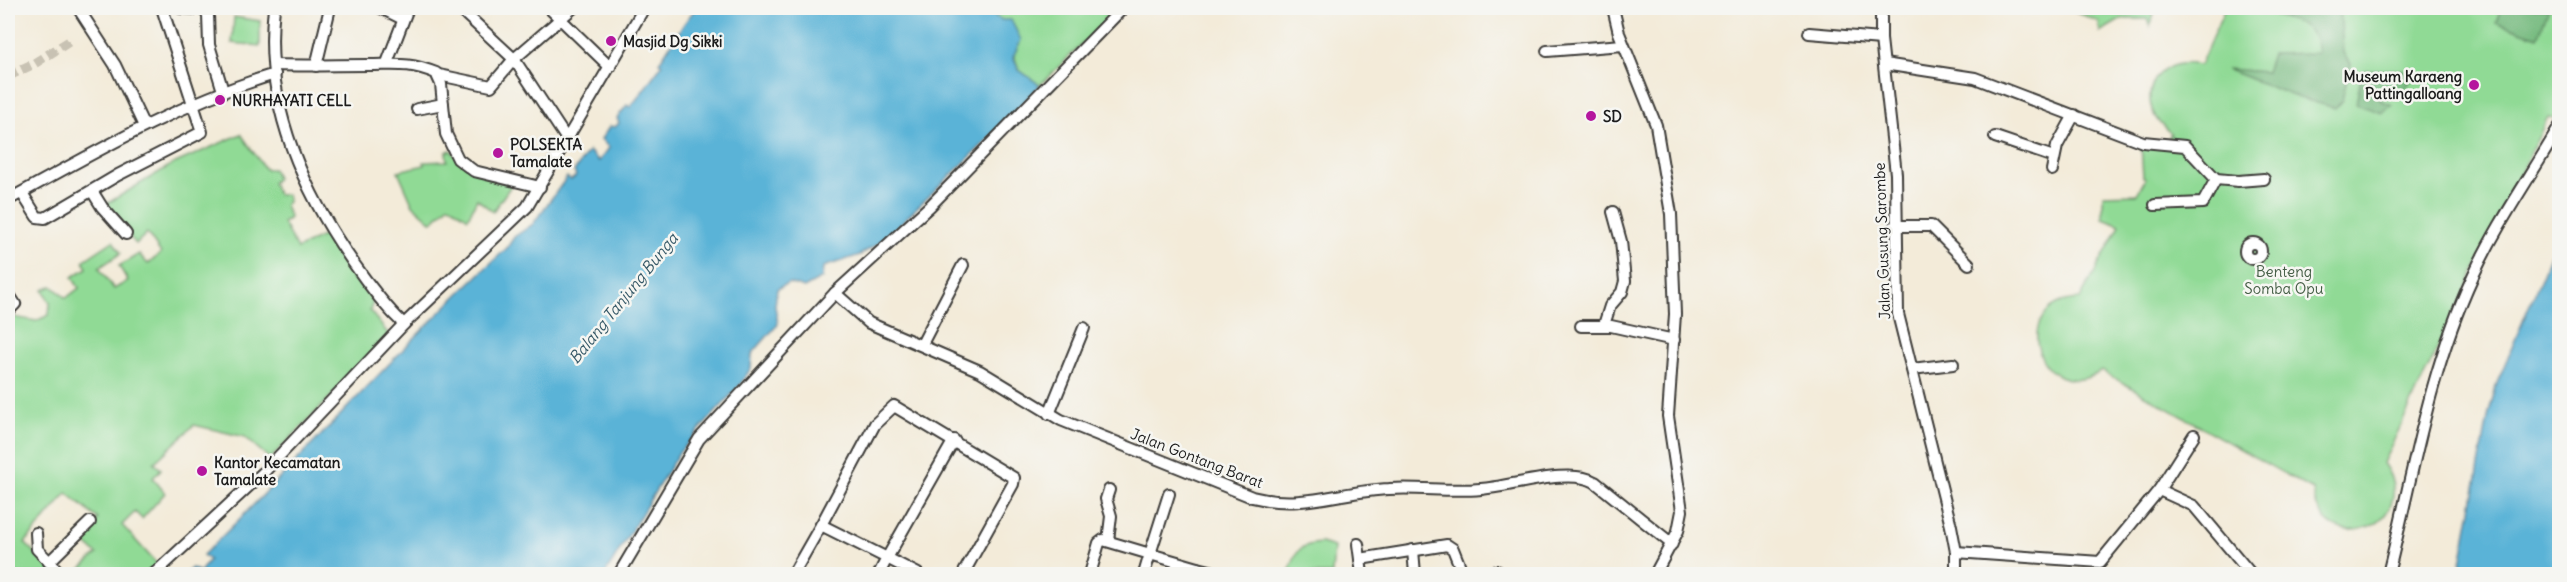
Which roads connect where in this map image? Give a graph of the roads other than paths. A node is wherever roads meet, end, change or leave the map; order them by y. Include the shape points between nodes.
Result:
1 (78, 8) edge
2 (162, 8) edge
3 (182, 8) edge
4 (274, 8) edge
5 (330, 8) edge
6 (381, 8) edge
7 (408, 8) edge
8 (459, 8) edge
9 (549, 8) edge
10 (573, 8) edge
11 (644, 8) edge
12 (1123, 8) edge
13 (1613, 8) edge
14 (1881, 8) edge
15 (403, 19) junction
16 (562, 19) junction
17 (1809, 33) dead end
18 (1881, 39) junction
19 (1623, 45) junction
20 (1547, 51) dead end
21 (514, 59) junction
22 (387, 63) junction
23 (1884, 64) junction
24 (316, 66) junction
25 (610, 67) junction
26 (275, 69) junction
27 (439, 75) junction
28 (223, 91) junction
29 (195, 103) junction
30 (443, 104) junction
31 (417, 109) dead end
32 (2074, 115) junction
33 (144, 126) junction
34 (2559, 126) edge
35 (1995, 137) dead end
36 (566, 138) junction
37 (2054, 157) junction
38 (2052, 170) dead end
39 (2216, 179) junction
40 (2264, 179) dead end
41 (540, 187) junction
42 (92, 191) junction
43 (22, 192) junction
44 (8, 200) edge
45 (2155, 205) dead end
46 (1612, 212) dead end
47 (1895, 226) junction
48 (126, 234) dead end
49 (1969, 264) dead end
50 (963, 265) dead end
51 (8, 293) edge
52 (835, 293) junction
53 (8, 311) edge
54 (404, 324) junction
55 (1604, 325) junction
56 (1581, 326) dead end
57 (1084, 328) dead end
58 (1674, 340) junction
59 (922, 344) junction
60 (1953, 363) dead end
61 (1912, 369) junction
62 (1049, 414) junction
63 (2194, 435) dead end
64 (954, 440) junction
65 (1109, 490) dead end
66 (2159, 490) junction
67 (1169, 494) dead end
68 (90, 522) dead end
69 (821, 525) junction
70 (36, 532) dead end
71 (1108, 541) junction
72 (1358, 544) dead end
73 (1672, 544) junction
74 (1413, 550) junction
75 (1956, 552) junction
76 (1150, 554) junction
77 (887, 558) junction
78 (1360, 559) junction
79 (49, 562) junction
80 (1197, 571) edge
81 (61, 574) edge
82 (154, 574) edge
83 (620, 574) edge
84 (793, 574) edge
85 (879, 574) edge
86 (918, 574) edge
87 (963, 574) edge
88 (1090, 574) edge
89 (1144, 574) edge
90 (1222, 574) edge
91 (1362, 574) edge
92 (1415, 574) edge
93 (1463, 574) edge
94 (1486, 574) edge
95 (1502, 574) edge
96 (1655, 574) edge
97 (1956, 574) edge
98 (2251, 574) edge
99 (2388, 574) edge

1 - 33 street via 115,65
2 - 29 street
3 - 28 street via 207,10 209,45
4 - 26 street
5 - 24 street
6 - 15 street
7 - 15 street
8 - 21 street
9 - 16 street
10 - 16 street
11 - 25 street
12 - 52 street via 930,206
13 - 19 street
14 - 18 street, Jalan Gusung Sarombe
15 - 22 street
16 - 21 street
16 - 25 street
17 - 18 street
18 - 23 street, Jalan Gusung Sarombe
19 - 20 street
19 - 58 street via 1653,117 1660,146 1671,214
21 - 27 street via 491,86
21 - 36 street
22 - 24 street
22 - 27 street via 419,66
23 - 32 street via 1975,78
23 - 47 street, Jalan Gusung Sarombe via 1896,174
24 - 26 street
25 - 36 street
26 - 28 street
26 - 54 street via 278,106 288,142 324,220 377,296
27 - 30 street
28 - 29 street
29 - 33 street
29 - 42 street via 201,134
30 - 31 street
30 - 41 street via 447,141 464,165
32 - 37 street
32 - 39 street via 2143,142 2186,146
33 - 43 street
34 - 99 street via 2486,249 2460,308 2424,415
35 - 37 street
36 - 41 street
37 - 38 street
39 - 40 street
39 - 45 street via 2203,203
41 - 54 street via 514,221
42 - 43 street via 40,219
42 - 48 street
43 - 44 street
46 - 55 street via 1621,241 1626,281 1610,306
47 - 49 street via 1931,226
47 - 61 street, Jalan Gusung Sarombe via 1898,314
50 - 59 street
51 - 53 street via 15,303
52 - 59 street, Jalan Gontang Barat via 869,323
52 - 83 street via 699,439
54 - 82 street via 263,473
55 - 56 street
55 - 58 street
57 - 62 street
58 - 73 street via 1668,416 1682,512
59 - 62 street, Jalan Gontang Barat via 980,370
60 - 61 street
61 - 75 street, Jalan Gusung Sarombe
62 - 73 street, Jalan Gontang Barat via 1252,497 1280,503 1389,489 1482,489 1584,477
63 - 66 street
64 - 69 street via 896,407 889,408 875,424
64 - 77 street
64 - 87 street via 1011,474 1014,480
65 - 71 street
66 - 75 street via 2100,562
66 - 98 street via 2194,506
67 - 76 street
68 - 79 street
69 - 77 street
69 - 84 street
70 - 79 street via 35,545
71 - 76 street
71 - 88 street via 1099,543
72 - 78 street
73 - 96 street
74 - 78 street
74 - 92 street
74 - 93 street via 1451,547
75 - 97 street, Jalan Gusung Sarombe
76 - 80 street
76 - 89 street
77 - 85 street
77 - 86 street
78 - 91 street
79 - 81 street
80 - 90 street
94 - 95 street

